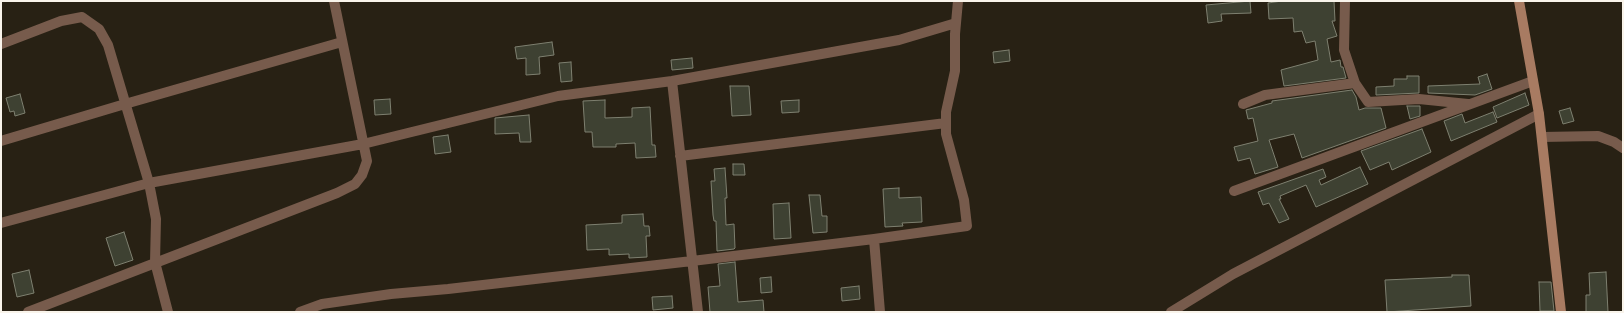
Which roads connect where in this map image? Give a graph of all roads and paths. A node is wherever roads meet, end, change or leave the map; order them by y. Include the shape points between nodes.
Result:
1 (334, 1) edge
2 (958, 1) edge
3 (1345, 1) edge
4 (1519, 1) edge
5 (956, 23) junction
6 (342, 42) junction
7 (1, 44) edge
8 (1533, 80) junction
9 (672, 81) junction
10 (1355, 83) junction
11 (125, 104) junction
12 (1243, 104) dead end
13 (1470, 105) junction
14 (1539, 114) junction
15 (946, 123) junction
16 (1542, 137) junction
17 (1, 141) edge
18 (363, 144) junction
19 (1623, 148) edge
20 (680, 156) junction
21 (149, 183) junction
22 (1234, 191) dead end
23 (1, 223) edge
24 (874, 239) junction
25 (692, 261) junction
26 (155, 262) junction
27 (28, 312) edge
28 (168, 312) edge
29 (300, 312) edge
30 (698, 312) edge
31 (880, 312) edge
32 (1171, 312) edge
33 (1561, 312) edge

1 - 6 street
2 - 5 street
3 - 10 street via 1344,50
4 - 8 main road
5 - 9 street via 899,40
5 - 15 street via 955,71
6 - 11 street
6 - 18 street
7 - 11 street via 61,21 82,17 99,29 108,46
8 - 13 street
8 - 14 main road
9 - 18 street via 558,96
9 - 20 street
10 - 12 street via 1265,96
10 - 13 street via 1368,102 1419,99
11 - 17 street
11 - 21 street
13 - 22 street
14 - 16 main road
14 - 32 street via 1233,274
15 - 20 street
15 - 24 street via 946,134 964,200 967,226
16 - 19 street via 1598,136
16 - 33 main road
18 - 21 street
18 - 26 street via 367,161 362,175 354,184 337,193
20 - 25 street
21 - 23 street
21 - 26 street via 156,219
24 - 25 street
24 - 31 street
25 - 29 street via 391,294 322,304
25 - 30 street
26 - 27 street
26 - 28 street

